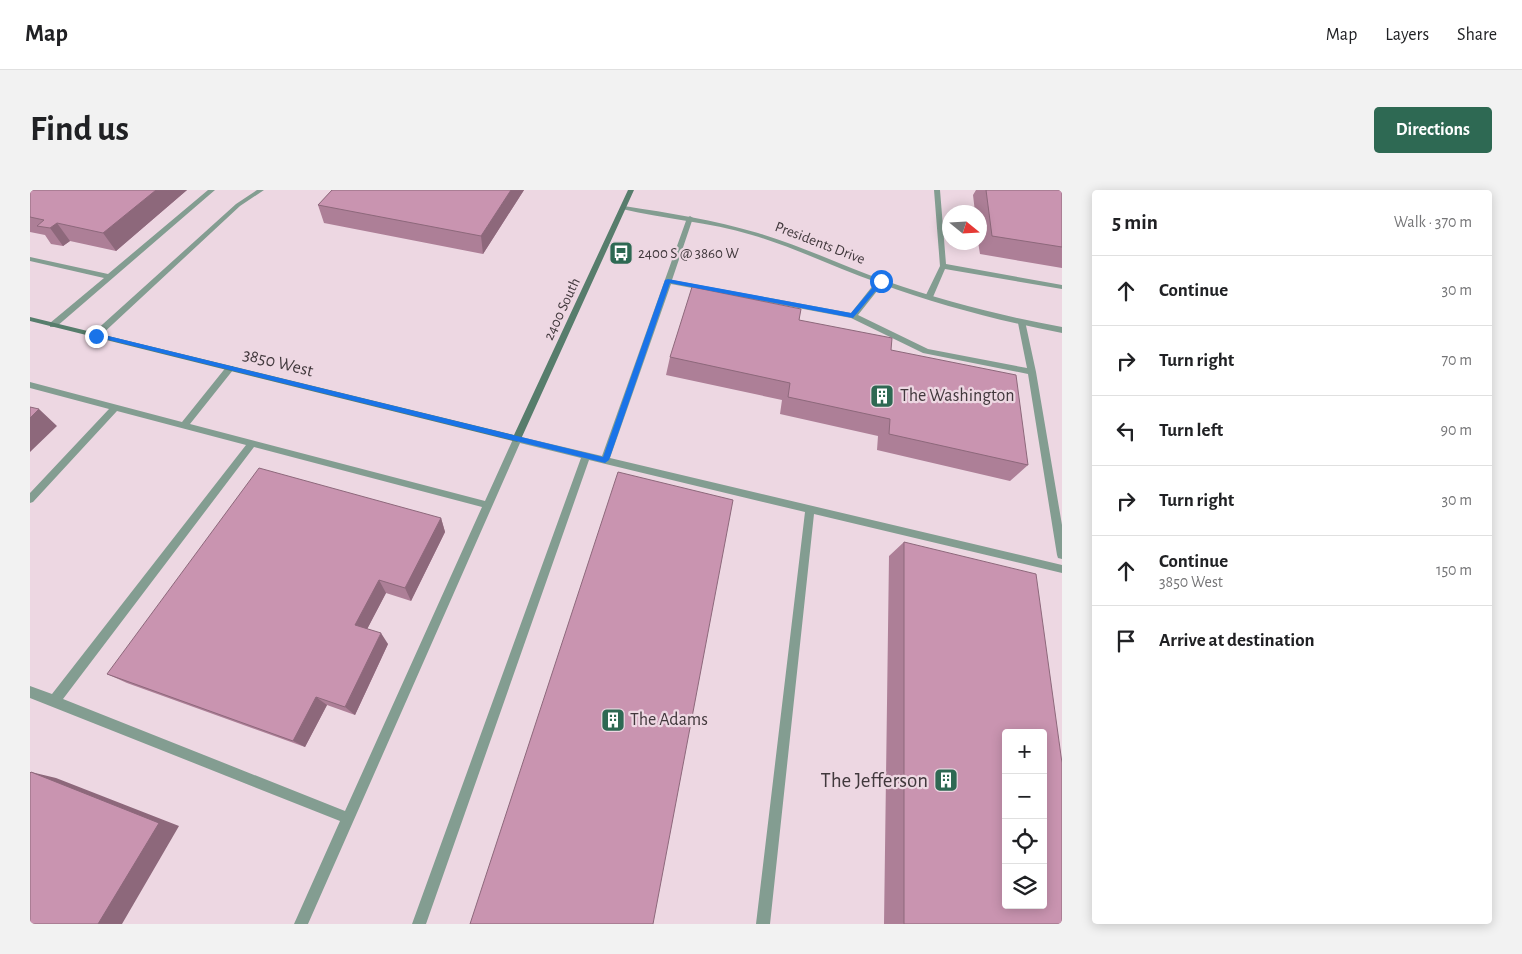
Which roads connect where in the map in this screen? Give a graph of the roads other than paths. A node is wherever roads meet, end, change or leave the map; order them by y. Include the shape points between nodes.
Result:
1 (212, 190) edge
2 (262, 190) edge
3 (631, 190) edge
4 (937, 190) edge
5 (624, 208) junction
6 (690, 218) junction
7 (30, 259) edge
8 (942, 266) junction
9 (110, 277) junction
10 (668, 280) junction
11 (881, 281) junction
12 (1062, 287) edge
13 (929, 297) junction
14 (853, 316) junction
15 (30, 319) edge
16 (1022, 323) junction
17 (53, 325) junction
18 (1062, 330) edge
19 (96, 336) junction
20 (230, 368) junction
21 (1032, 372) junction
22 (30, 385) edge
23 (116, 408) junction
24 (184, 425) junction
25 (517, 438) junction
26 (252, 443) junction
27 (586, 456) junction
28 (605, 460) junction
29 (30, 499) edge
30 (487, 506) junction
31 (810, 509) junction
32 (1062, 554) edge
33 (1062, 569) edge
34 (30, 692) edge
35 (54, 701) junction
36 (348, 818) junction
37 (301, 924) edge
38 (419, 924) edge
39 (763, 924) edge

1 - 9 street
2 - 19 street via 238,205
3 - 5 street, 2400 South
4 - 8 street
5 - 6 street, Presidents Drive
5 - 25 street, 2400 South
6 - 10 street
6 - 11 street, Presidents Drive via 773,239
7 - 9 street
8 - 12 street
8 - 13 street
9 - 17 street
10 - 14 street
10 - 28 street
11 - 13 street, Presidents Drive
11 - 14 street
13 - 16 street, Presidents Drive
14 - 21 street via 926,351
15 - 17 street, 3850 West
16 - 18 street, Presidents Drive
16 - 21 street
17 - 19 street, 3850 West
19 - 20 street, 3850 West
20 - 24 street
20 - 25 street, 3850 West
21 - 32 street
22 - 23 street
23 - 24 street
23 - 29 street
24 - 26 street
25 - 27 street
25 - 30 street
26 - 30 street
26 - 35 street
27 - 28 street
27 - 38 street
28 - 31 street
30 - 36 street
31 - 33 street
31 - 39 street
34 - 35 street
35 - 36 street
36 - 37 street

